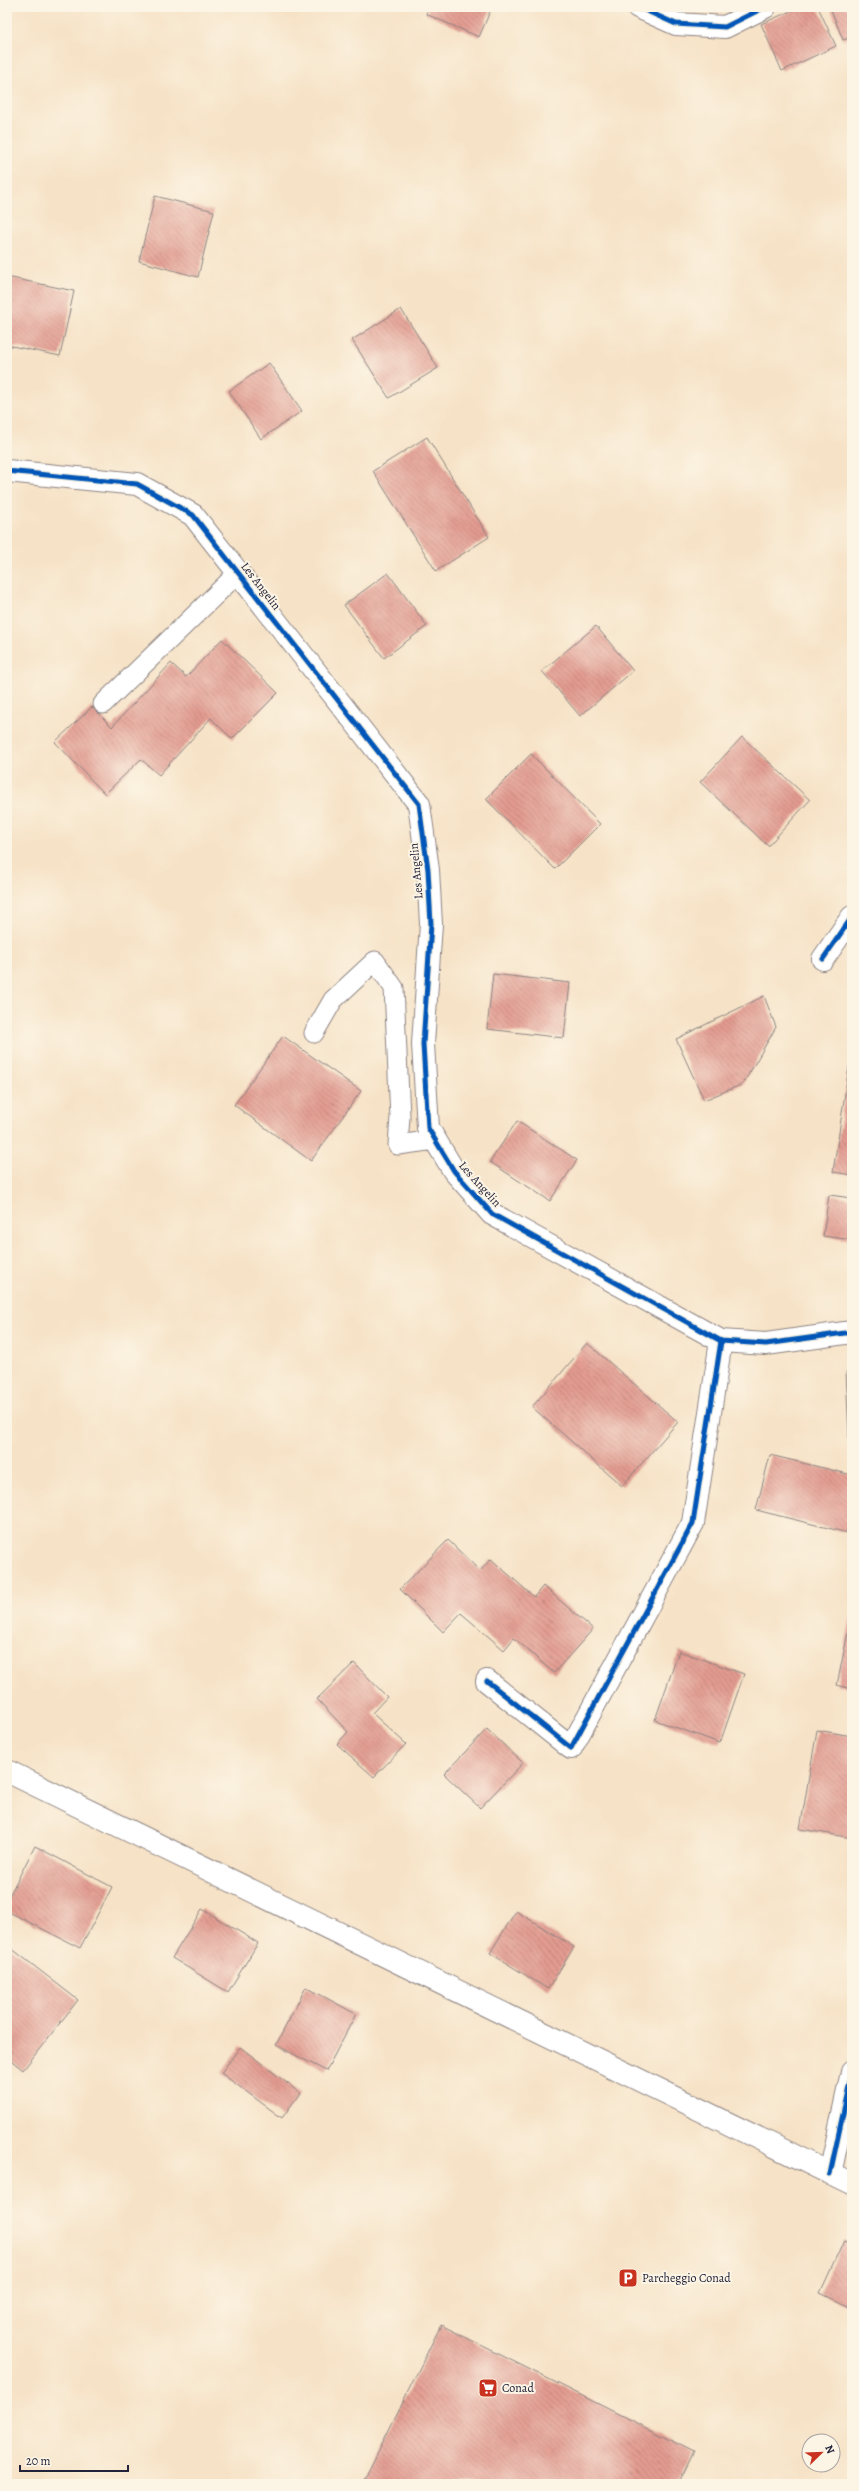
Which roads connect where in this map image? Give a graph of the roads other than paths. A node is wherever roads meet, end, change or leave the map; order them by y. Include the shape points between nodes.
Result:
1 (638, 7) edge
2 (765, 7) edge
3 (7, 471) edge
4 (238, 573) junction
5 (103, 704) dead end
6 (852, 917) edge
7 (823, 959) dead end
8 (314, 1033) dead end
9 (435, 1140) junction
10 (852, 1332) edge
11 (721, 1341) junction
12 (487, 1681) dead end
13 (7, 1771) edge
14 (852, 2072) edge
15 (830, 2174) junction
16 (852, 2184) edge

1 - 2 street via 676,24 725,27
3 - 4 street, Les Angelin via 137,484 193,516
4 - 5 lane
4 - 9 street, Les Angelin via 419,804 428,870 431,924 423,1044 428,1128
6 - 7 street
8 - 9 lane via 333,1000 375,961 394,988 400,1117 398,1145
9 - 11 street, Les Angelin via 454,1171 492,1214
10 - 11 street via 766,1344
11 - 12 street via 693,1523 571,1748
13 - 15 street
14 - 15 street
15 - 16 street

